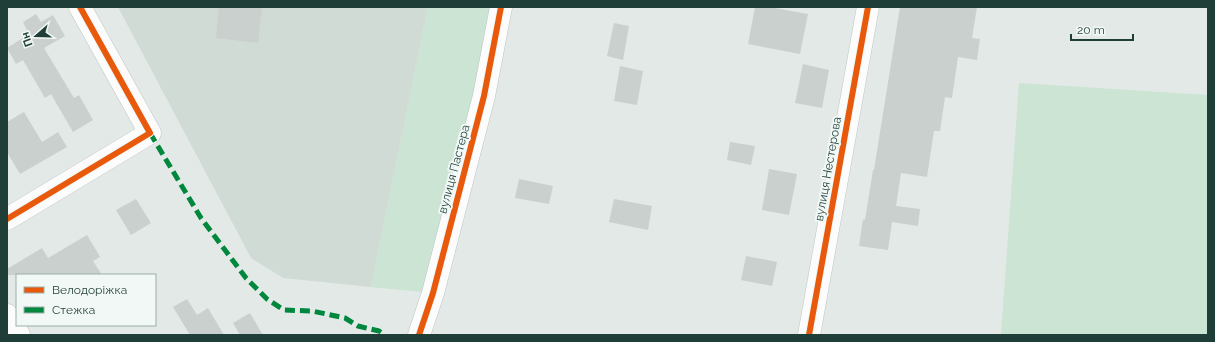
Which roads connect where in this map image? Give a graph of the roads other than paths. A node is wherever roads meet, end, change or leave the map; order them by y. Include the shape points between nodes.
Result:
1 (80, 7) edge
2 (501, 7) edge
3 (868, 7) edge
4 (7, 219) edge
5 (7, 315) edge
6 (19, 335) edge
7 (418, 335) edge
8 (809, 335) edge

1 - 4 street via 150,133
2 - 7 street, вулиця Пастера via 482,103 433,293
3 - 8 street, вулиця Нестерова
5 - 6 street

